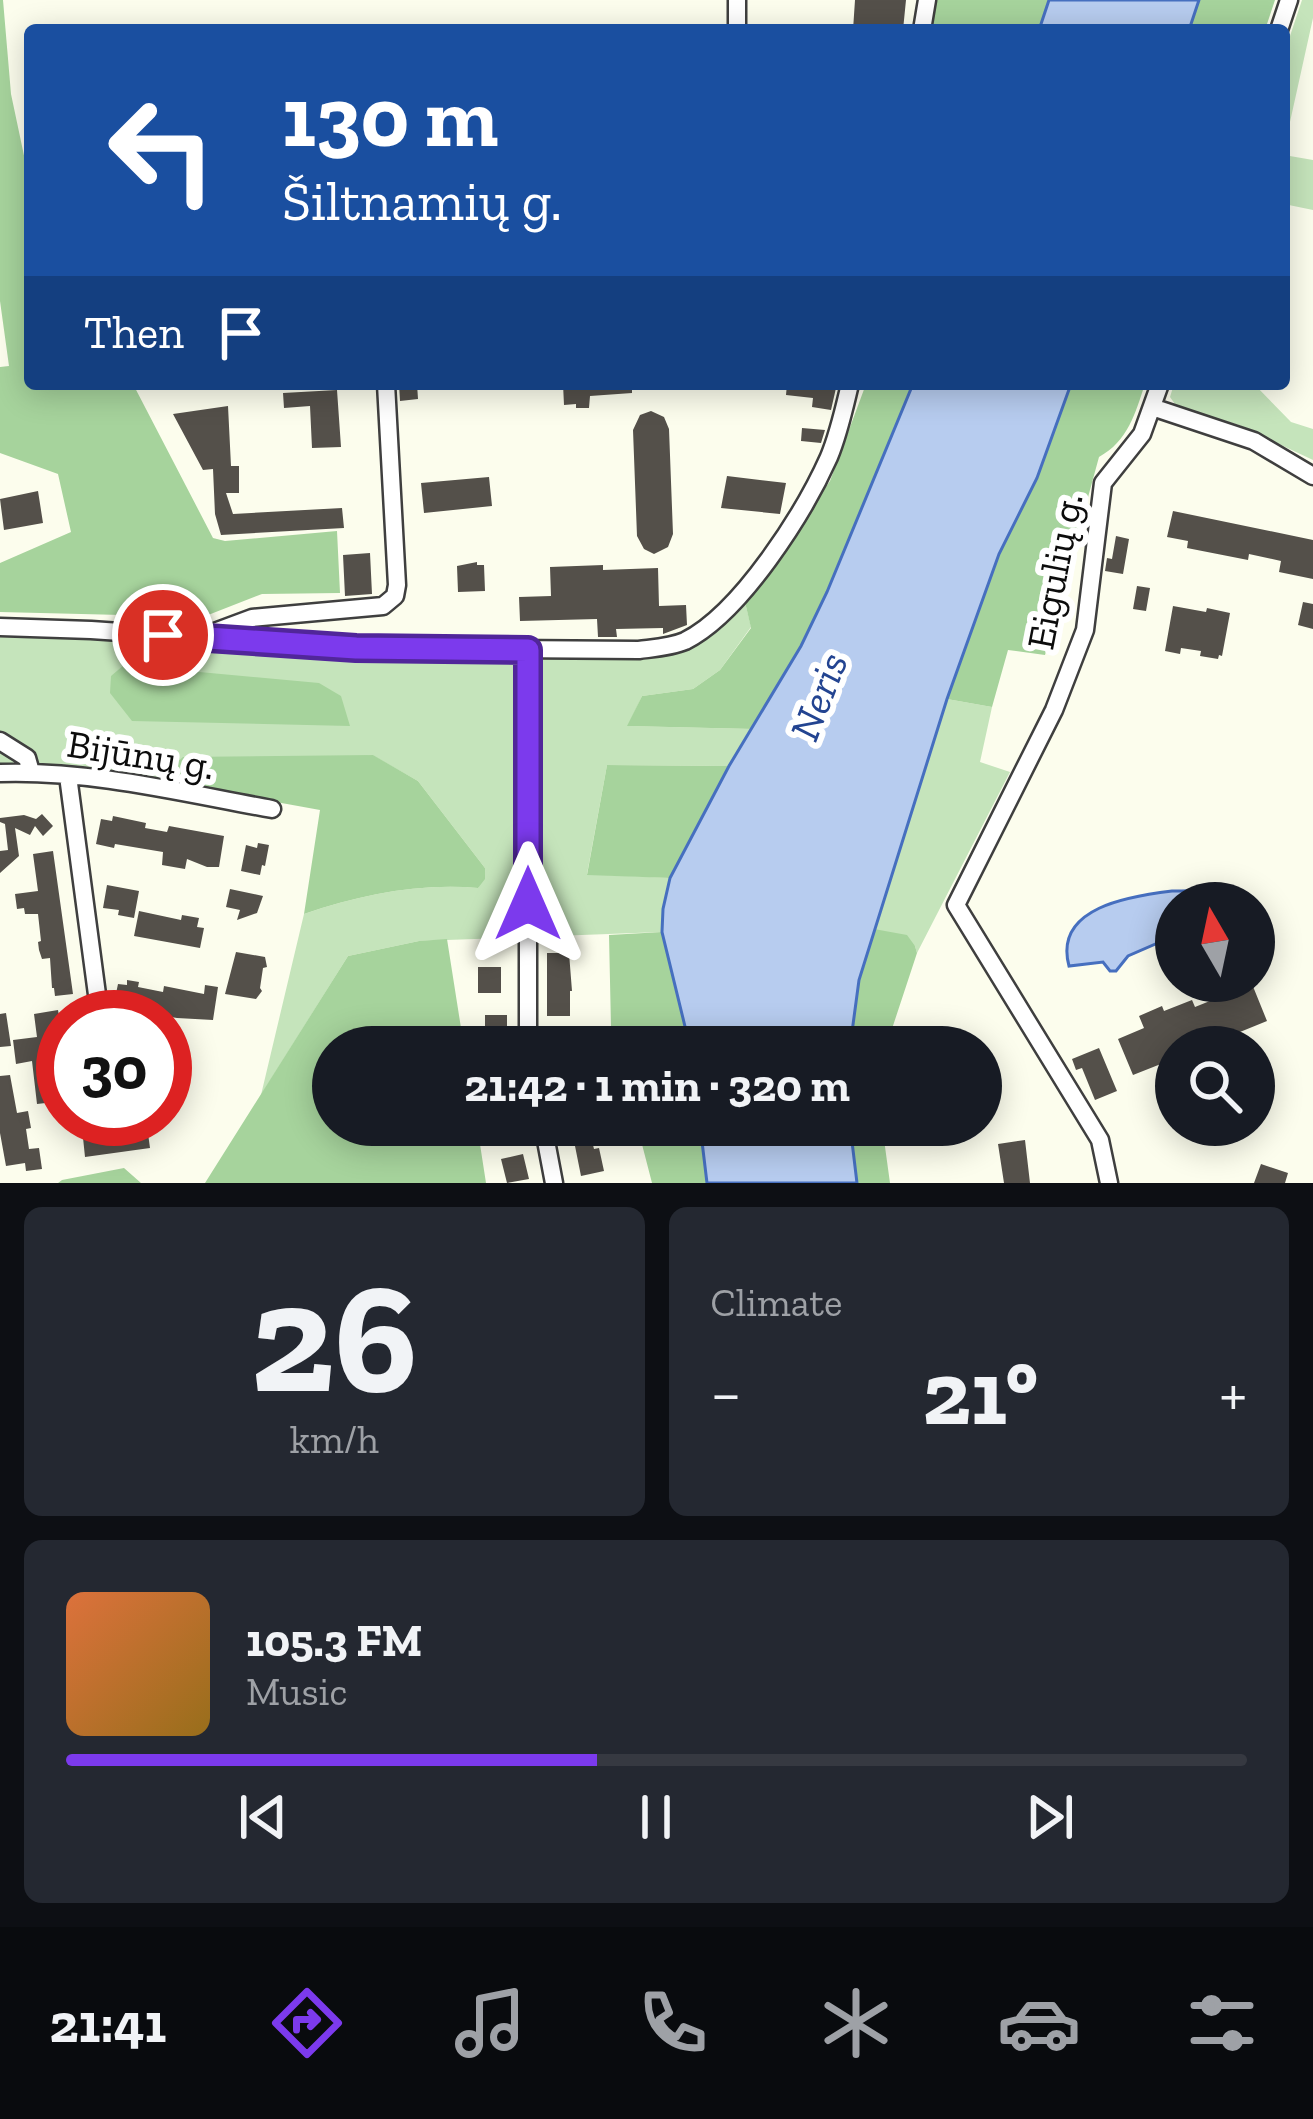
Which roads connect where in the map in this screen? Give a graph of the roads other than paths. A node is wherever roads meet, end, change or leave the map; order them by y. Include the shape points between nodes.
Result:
1 (386, 390) edge
2 (849, 390) edge
3 (1158, 390) edge
4 (1152, 407) junction
5 (1313, 476) edge
6 (0, 627) edge
7 (202, 637) junction
8 (528, 650) junction
9 (0, 741) edge
10 (0, 772) edge
11 (31, 772) junction
12 (68, 776) junction
13 (272, 808) dead end
14 (96, 990) edge
15 (528, 1026) edge
16 (547, 1146) edge
17 (554, 1183) edge
18 (1109, 1183) edge

1 - 7 street via 395,596 383,606 242,620
2 - 8 street via 816,484 747,587 706,627 657,648
3 - 4 street, Eigulių g.
4 - 5 street via 1254,441
4 - 18 street, Eigulių g. via 1142,434 1102,483 1084,630 1054,710 956,905 1100,1140
6 - 7 street
7 - 8 street
8 - 15 street
9 - 11 street via 27,758
10 - 11 street, Bijūnų g.
11 - 12 street, Bijūnų g.
12 - 13 street, Bijūnų g.
12 - 14 street
16 - 17 street

